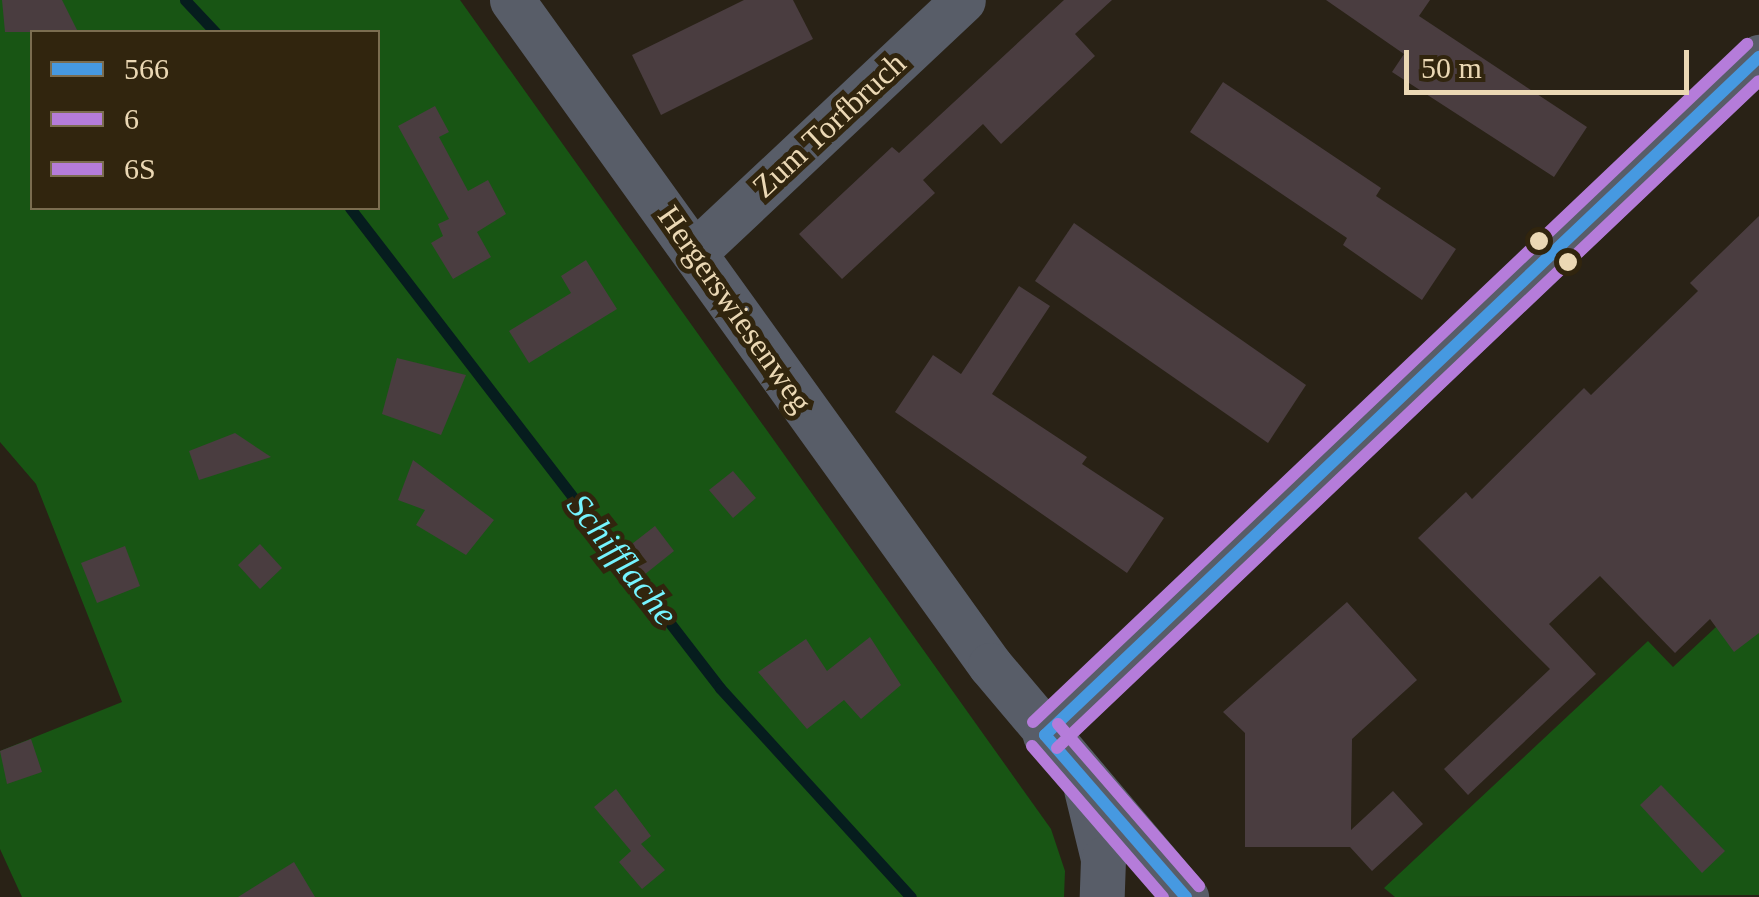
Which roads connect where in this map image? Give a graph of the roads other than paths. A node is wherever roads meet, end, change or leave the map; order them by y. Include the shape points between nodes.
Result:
1 (512, 0) edge
2 (963, 0) edge
3 (1759, 56) edge
4 (696, 251) junction
5 (1044, 735) junction
6 (1082, 778) junction
7 (1102, 897) edge
8 (1186, 897) edge

1 - 4 street, Hergerswiesenweg
2 - 4 street, Zum Torfbruch
3 - 5 street
4 - 5 street, Hergerswiesenweg via 844,468
5 - 6 street, Hergerswiesenweg
6 - 7 street via 1103,858
6 - 8 street, Hergerswiesenweg

